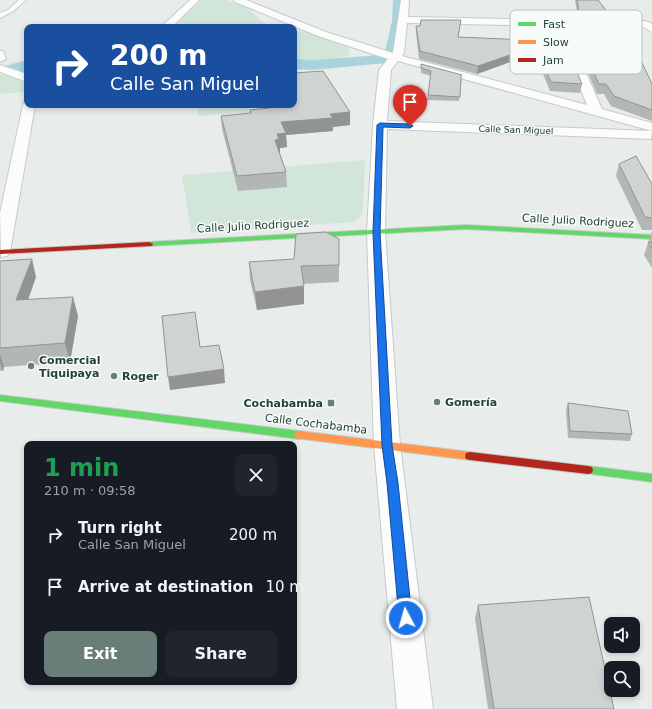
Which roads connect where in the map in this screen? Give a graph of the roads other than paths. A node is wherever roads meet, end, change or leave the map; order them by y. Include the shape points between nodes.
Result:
1 (23, 0) edge
2 (195, 0) edge
3 (238, 0) edge
4 (405, 0) edge
5 (0, 16) edge
6 (403, 20) junction
7 (510, 23) edge
8 (642, 23) edge
9 (169, 24) edge
10 (652, 29) edge
11 (0, 53) edge
12 (395, 58) junction
13 (0, 60) edge
14 (0, 68) edge
15 (580, 74) edge
16 (24, 77) edge
17 (28, 108) edge
18 (596, 111) junction
19 (380, 125) junction
20 (652, 127) edge
21 (652, 135) edge
22 (376, 232) junction
23 (652, 237) edge
24 (1, 252) edge
25 (0, 398) edge
26 (387, 445) junction
27 (652, 478) edge
28 (415, 709) edge

1 - 5 lane
2 - 9 street
3 - 12 street via 322,34
4 - 6 street
6 - 7 street
6 - 12 street via 399,53
8 - 10 street
11 - 13 lane
12 - 18 street
12 - 19 street via 385,70
14 - 16 street
15 - 18 street
17 - 24 street
18 - 20 street
19 - 21 street, Calle San Miguel
19 - 22 street
22 - 23 main road, Calle Julio Rodriguez via 466,226
22 - 24 main road, Calle Julio Rodriguez
22 - 26 street
25 - 26 main road, Calle Cochabamba
26 - 27 main road, Calle Cochabamba
26 - 28 street

